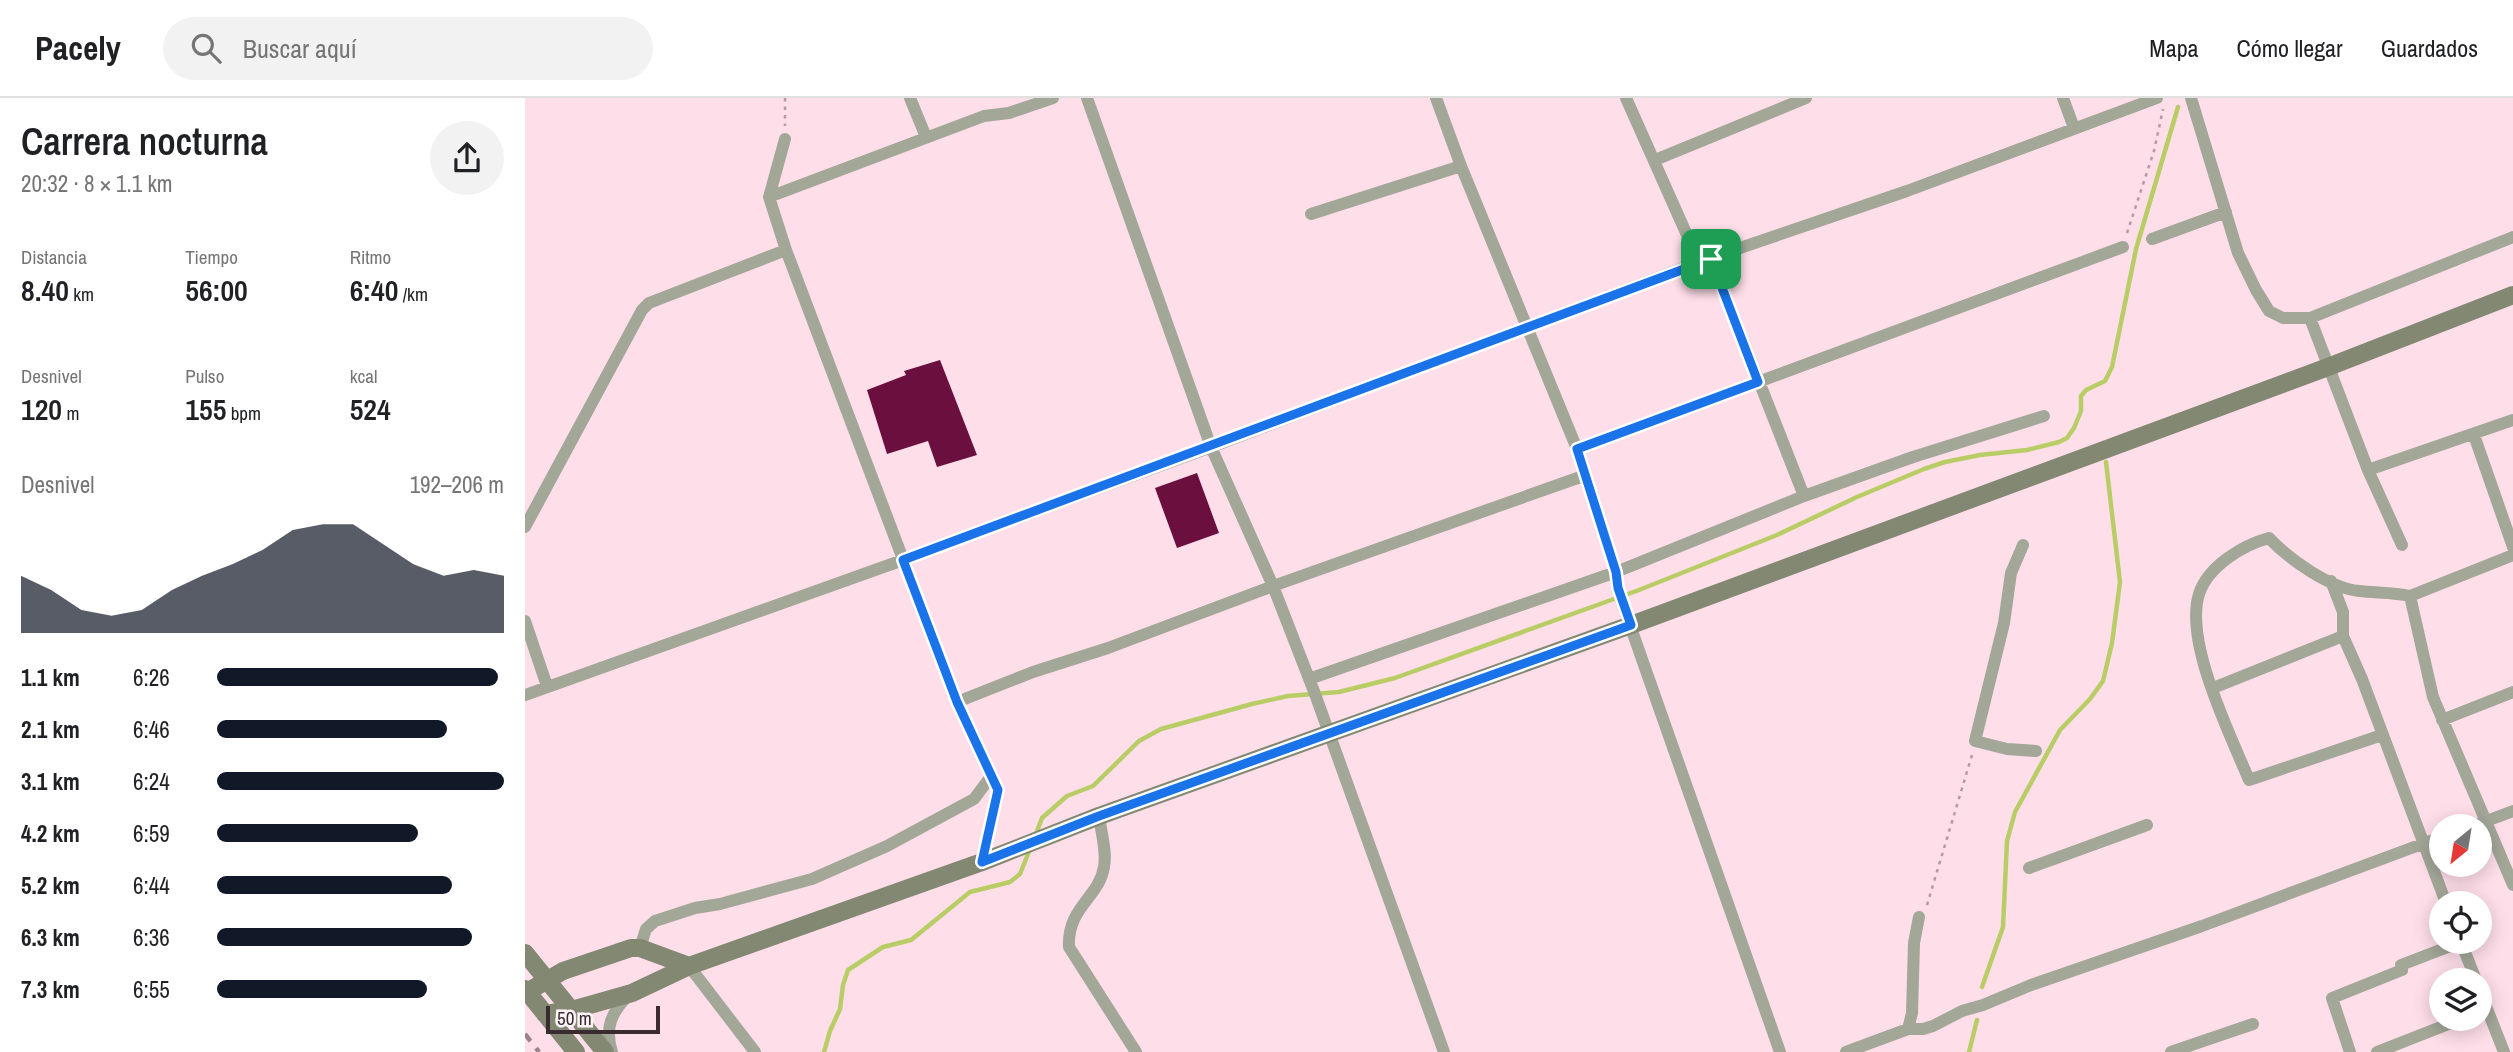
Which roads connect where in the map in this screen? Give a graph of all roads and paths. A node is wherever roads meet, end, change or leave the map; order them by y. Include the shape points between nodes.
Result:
1 (785, 98) edge
2 (910, 98) edge
3 (1053, 98) edge
4 (1087, 98) edge
5 (1436, 98) edge
6 (1626, 98) edge
7 (1806, 98) edge
8 (2063, 98) edge
9 (2157, 98) edge
10 (2166, 98) edge
11 (2191, 98) edge
12 (2074, 128) junction
13 (926, 137) junction
14 (785, 139) joint
15 (1654, 160) junction
16 (1461, 166) junction
17 (769, 197) junction
18 (2226, 212) junction
19 (1311, 214) dead end
20 (2513, 237) edge
21 (2152, 239) dead end
22 (2123, 247) joint
23 (786, 250) junction
24 (1705, 260) junction
25 (2513, 295) edge
26 (2310, 318) junction
27 (1528, 327) junction
28 (2328, 367) junction
29 (1758, 382) junction
30 (2044, 416) dead end
31 (2513, 420) edge
32 (2474, 435) junction
33 (1211, 447) junction
34 (1577, 449) junction
35 (2368, 470) junction
36 (1586, 475) junction
37 (1804, 496) junction
38 (525, 527) edge
39 (2023, 545) dead end
40 (2402, 545) dead end
41 (2513, 547) edge
42 (2513, 555) edge
43 (903, 560) junction
44 (1616, 572) junction
45 (2331, 581) junction
46 (1273, 586) junction
47 (2410, 596) junction
48 (525, 621) edge
49 (1631, 625) junction
50 (2343, 636) junction
51 (1309, 679) junction
52 (547, 686) junction
53 (2213, 688) junction
54 (2513, 692) edge
55 (525, 695) edge
56 (957, 702) junction
57 (2442, 720) junction
58 (1331, 734) junction
59 (2382, 735) junction
60 (1975, 741) junction
61 (2036, 751) dead end
62 (992, 775) junction
63 (2513, 811) edge
64 (2484, 814) edge
65 (1099, 816) junction
66 (2492, 819) edge
67 (2147, 825) dead end
68 (2492, 833) edge
69 (2429, 841) edge
70 (2423, 843) junction
71 (982, 862) junction
72 (2029, 868) dead end
73 (2513, 884) edge
74 (2441, 891) edge
75 (1919, 917) joint
76 (640, 948) junction
77 (525, 953) edge
78 (2430, 954) edge
79 (689, 966) junction
80 (547, 979) junction
81 (526, 990) edge
82 (632, 993) junction
83 (572, 1010) junction
84 (545, 1014) junction
85 (2253, 1024) dead end
86 (1908, 1029) junction
87 (2492, 1029) edge
88 (2431, 1031) edge
89 (576, 1052) edge
90 (605, 1052) edge
91 (612, 1052) edge
92 (755, 1052) edge
93 (1136, 1052) edge
94 (1444, 1052) edge
95 (1780, 1052) edge
96 (1846, 1052) edge
97 (2171, 1052) edge
98 (2350, 1052) edge
99 (2377, 1052) edge
100 (2504, 1052) edge

1 - 14 path
2 - 13 street
3 - 13 street
4 - 33 street
5 - 16 street
6 - 15 street
7 - 15 street
8 - 12 street
9 - 12 street
10 - 22 path
11 - 18 street
12 - 24 street
13 - 17 street
14 - 17 street
15 - 24 street
16 - 19 street
16 - 27 street
17 - 23 street
18 - 21 street
18 - 26 street via 2238,253 2269,311 2283,318
20 - 26 street
22 - 29 street
23 - 38 street via 649,303 642,310
23 - 43 street
24 - 27 street
24 - 29 street
25 - 28 street
26 - 28 street
27 - 33 street
27 - 34 street
28 - 35 street
28 - 49 street
29 - 34 street
29 - 37 street
30 - 37 street
31 - 32 street
32 - 35 street
32 - 41 street
33 - 43 street
33 - 46 street
34 - 36 street
35 - 40 street
36 - 44 street
36 - 46 street
37 - 44 street
39 - 60 street via 2011,573 2004,623
42 - 47 street
43 - 52 street
43 - 56 street
44 - 49 street
44 - 51 street
45 - 47 street via 2357,591
45 - 50 street via 2343,612
45 - 53 street via 2284,554 2269,538 2236,552 2215,570 2199,595 2198,622 2201,654
46 - 51 street
46 - 56 street
47 - 57 street
48 - 52 street
49 - 58 street
49 - 95 street
50 - 53 street
50 - 59 street
51 - 58 street
52 - 55 street
53 - 59 street via 2249,780
54 - 57 street
56 - 62 street
57 - 64 street
58 - 65 street
58 - 94 street
59 - 70 street
60 - 61 street
60 - 75 path via 1930,901
62 - 71 street via 997,802
62 - 76 street via 974,799 887,846 812,879 655,921 646,929
63 - 66 street
65 - 71 street
65 - 93 street via 1104,868 1072,920 1069,947
67 - 72 street
68 - 73 street
69 - 70 street
70 - 74 street
70 - 86 street via 2031,985 1933,1026
71 - 79 street
75 - 86 street
76 - 79 street
76 - 80 street
77 - 80 street
78 - 98 street via 2332,998
79 - 82 street
79 - 92 street
80 - 81 street
80 - 83 street
81 - 84 street
82 - 83 street
82 - 91 street via 610,1021 607,1031
83 - 84 street
83 - 90 street
84 - 89 street
85 - 97 street
86 - 96 street
87 - 100 street
88 - 99 street

